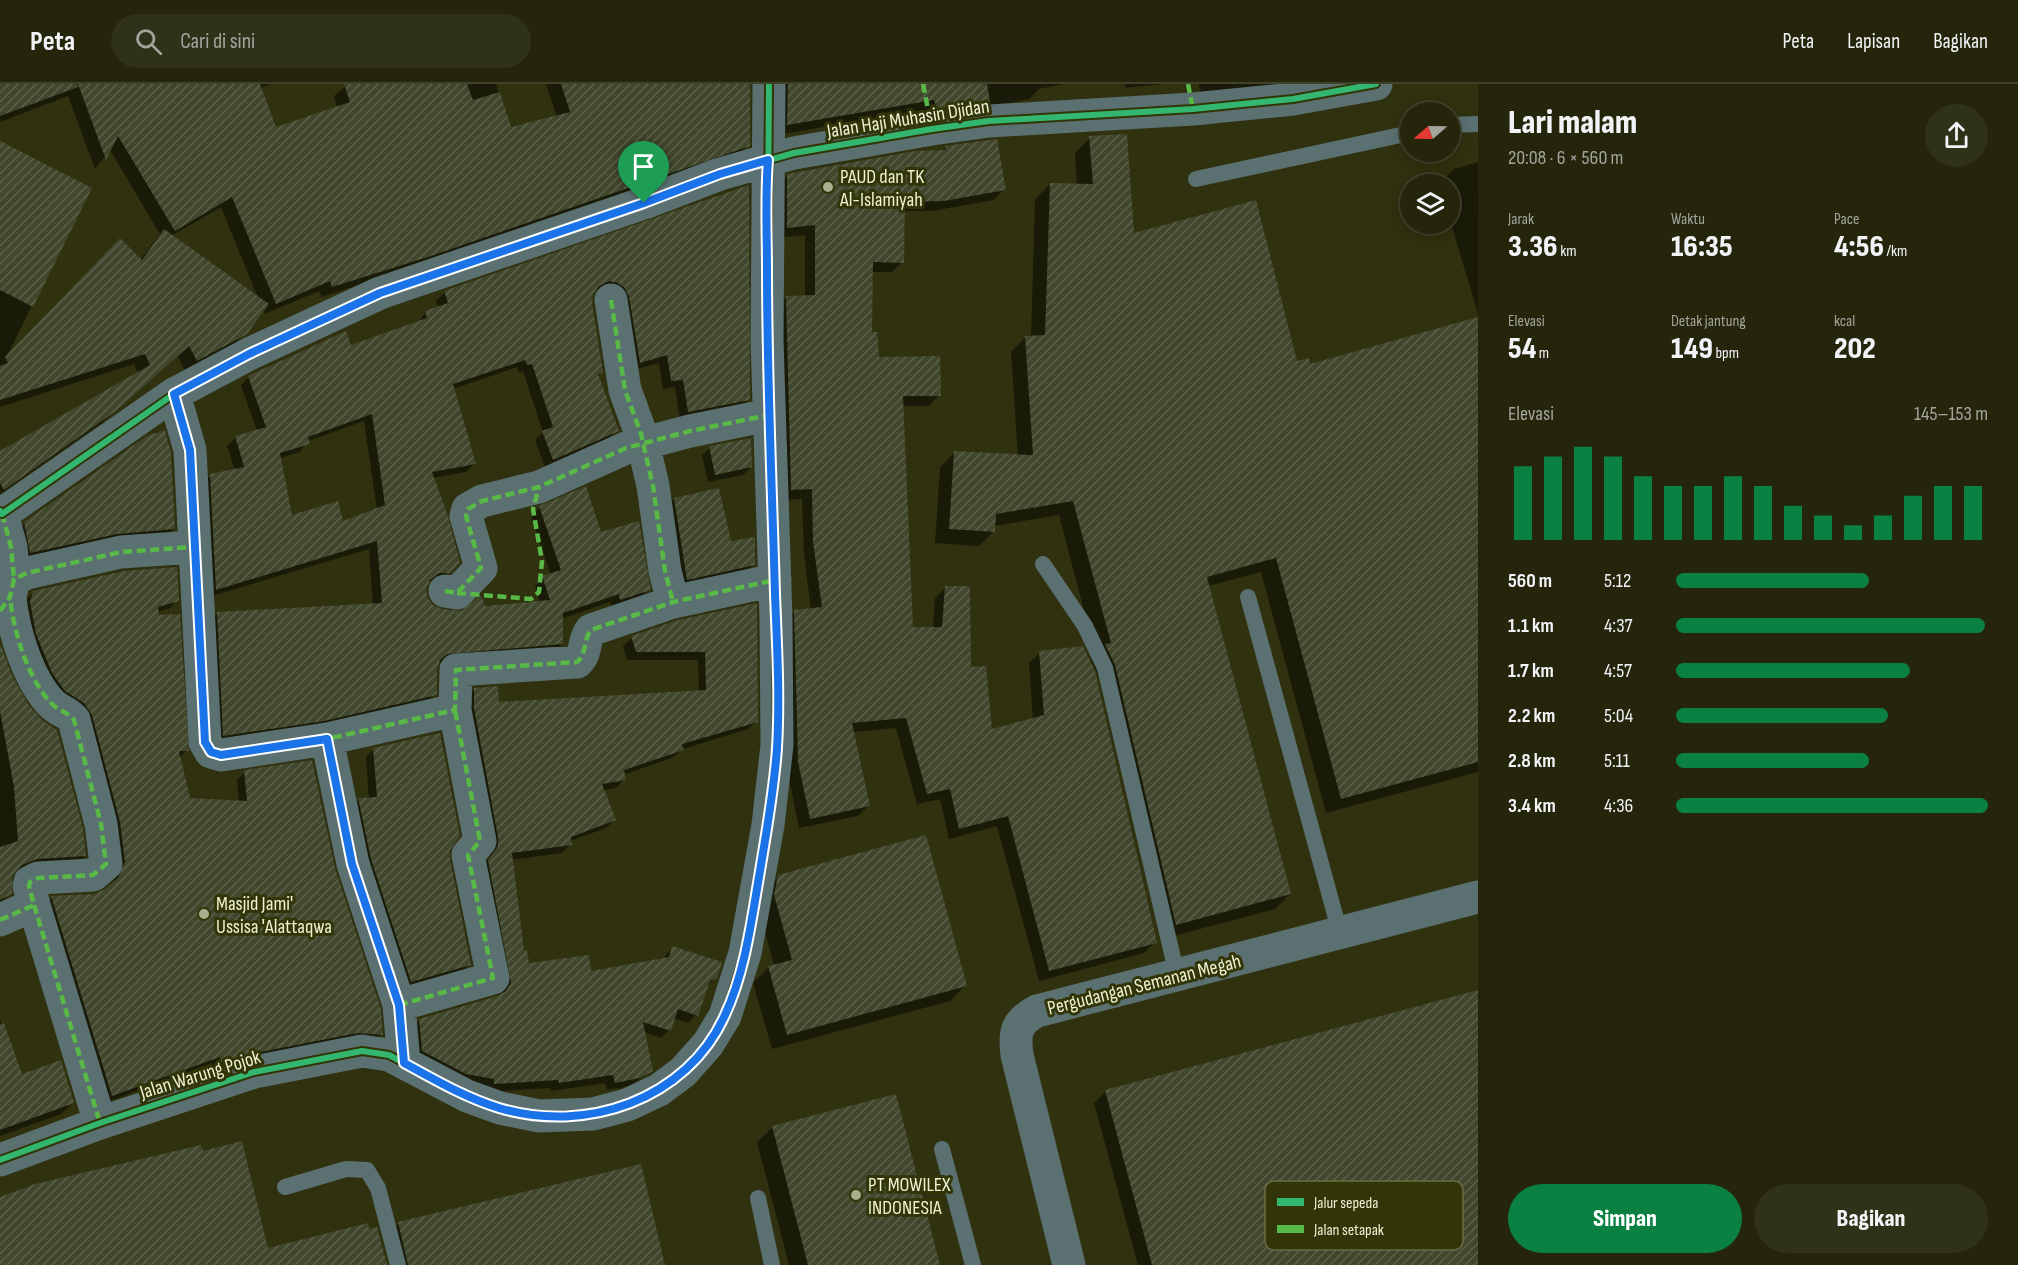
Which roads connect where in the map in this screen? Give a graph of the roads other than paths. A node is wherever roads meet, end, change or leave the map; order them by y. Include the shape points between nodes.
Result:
1 (769, 84) edge
2 (1376, 84) edge
3 (1190, 97) edge
4 (1478, 124) edge
5 (1460, 125) edge
6 (1400, 136) edge
7 (768, 160) junction
8 (1196, 179) dead end
9 (611, 300) dead end
10 (174, 394) junction
11 (769, 415) junction
12 (643, 444) junction
13 (1, 513) edge
14 (193, 547) junction
15 (1043, 564) dead end
16 (775, 580) junction
17 (445, 591) dead end
18 (8, 596) edge
19 (1248, 597) dead end
20 (673, 602) junction
21 (455, 710) junction
22 (327, 739) junction
23 (1478, 897) edge
24 (34, 905) junction
25 (0, 920) edge
26 (1340, 933) junction
27 (1177, 975) junction
28 (399, 1005) junction
29 (404, 1063) junction
30 (100, 1123) junction
31 (942, 1149) dead end
32 (0, 1160) edge
33 (285, 1187) dead end
34 (758, 1198) dead end
35 (398, 1265) edge
36 (772, 1265) edge
37 (973, 1265) edge
38 (1069, 1265) edge

1 - 7 street, Jalan Warung Pojok
2 - 3 street, Jalan Haji Muhasin Djidan via 1293,99
3 - 7 street, Jalan Haji Muhasin Djidan via 932,129
4 - 5 lane
6 - 8 lane
7 - 10 street via 380,293
7 - 11 street, Jalan Warung Pojok
9 - 12 street via 625,390
10 - 13 street
10 - 14 street via 190,450
11 - 12 street
11 - 16 street, Jalan Warung Pojok
12 - 17 street via 539,487 482,501 468,509 466,516 481,568 457,593
12 - 20 street
13 - 18 street via 11,547
14 - 18 street via 121,552 27,573
14 - 22 street via 205,742 211,752 221,755
15 - 27 lane via 1085,626 1105,668
16 - 20 street
16 - 29 street, Jalan Warung Pojok via 778,717 768,825 740,972 725,1016 708,1044 683,1072 644,1098 612,1110 577,1116 539,1116 500,1108 467,1096
18 - 24 street via 12,624 29,667 52,705 74,720 101,824 106,864 93,875 38,878 30,882
19 - 26 lane
20 - 21 street via 591,630 577,662 456,670
21 - 22 street
21 - 28 street via 480,841 468,855 493,978
22 - 28 street via 352,864
23 - 26 street, Pergudangan Semanan Megah
24 - 25 street
24 - 30 street
26 - 27 street, Pergudangan Semanan Megah
27 - 38 street, Pergudangan Semanan Megah via 1037,1011 1017,1026 1017,1055
28 - 29 street
29 - 30 street, Jalan Warung Pojok via 381,1052 353,1052 254,1072
30 - 32 street, Jalan Warung Pojok
31 - 37 lane
33 - 35 lane via 346,1169 367,1170 378,1188
34 - 36 lane

